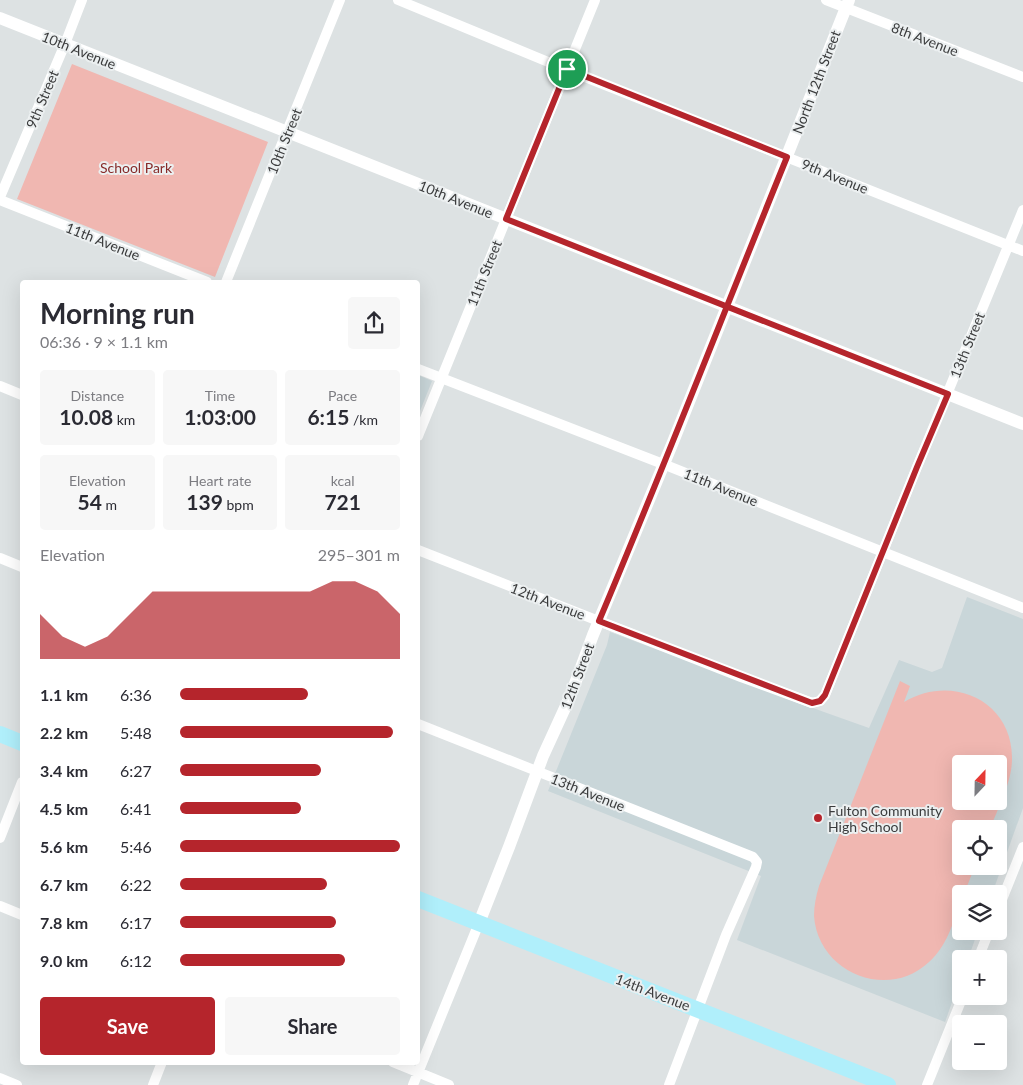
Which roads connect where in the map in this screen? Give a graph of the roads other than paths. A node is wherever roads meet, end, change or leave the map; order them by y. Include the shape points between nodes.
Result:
1 (82, 0) edge
2 (340, 0) edge
3 (398, 0) edge
4 (595, 0) edge
5 (826, 0) edge
6 (847, 4) edge
7 (0, 18) edge
8 (65, 44) junction
9 (567, 69) junction
10 (1023, 77) edge
11 (288, 132) junction
12 (787, 157) junction
13 (0, 198) edge
14 (1023, 210) edge
15 (506, 219) junction
16 (1008, 245) junction
17 (1023, 251) edge
18 (201, 280) edge
19 (227, 280) edge
20 (727, 307) junction
21 (420, 370) edge
22 (441, 378) junction
23 (0, 386) edge
24 (20, 393) edge
25 (948, 394) junction
26 (1023, 424) edge
27 (420, 431) edge
28 (663, 464) junction
29 (420, 551) edge
30 (883, 552) junction
31 (0, 558) edge
32 (20, 566) edge
33 (1023, 608) edge
34 (599, 621) junction
35 (820, 701) joint
36 (420, 725) edge
37 (0, 734) edge
38 (20, 741) edge
39 (538, 772) junction
40 (20, 787) edge
41 (0, 838) edge
42 (1023, 847) edge
43 (1007, 887) edge
44 (420, 900) edge
45 (0, 906) edge
46 (20, 914) edge
47 (478, 923) junction
48 (959, 1005) edge
49 (697, 1009) junction
50 (161, 1065) edge
51 (400, 1065) edge
52 (418, 1072) junction
53 (0, 1078) edge
54 (18, 1085) edge
55 (153, 1085) edge
56 (413, 1085) edge
57 (449, 1085) edge
58 (669, 1085) edge
59 (888, 1085) edge
60 (927, 1085) edge

1 - 8 street, 9th Street
2 - 11 street, 10th Street
3 - 9 street, 9th Avenue
4 - 9 street, 11th Street
5 - 6 street, 8th Avenue
6 - 10 street, 8th Avenue
6 - 12 street, North 12th Street
7 - 8 street, 10th Avenue
8 - 11 street, 10th Avenue
8 - 13 street, 9th Street
9 - 12 street, 9th Avenue
9 - 15 street, 11th Street
11 - 15 street, 10th Avenue
11 - 19 street, 10th Street
12 - 16 street, 9th Avenue
12 - 20 street, 12th Street
13 - 18 street, 11th Avenue
14 - 16 street, 13th Street
15 - 20 street, 10th Avenue
15 - 22 street, 11th Street
16 - 17 street, 9th Avenue
16 - 25 street, 13th Street
20 - 25 street, 10th Avenue
20 - 28 street, 12th Street
21 - 22 street, 11th Avenue
22 - 27 street, 11th Street
22 - 28 street, 11th Avenue
23 - 24 street
25 - 26 street, 10th Avenue
25 - 30 street, 13th Street
28 - 30 street, 11th Avenue
28 - 34 street, 12th Street
29 - 34 street, 12th Avenue
30 - 33 street, 11th Avenue
30 - 35 street, 13th Street
31 - 32 street
34 - 35 street, 12th Avenue via 812,703
34 - 39 street, 12th Street
36 - 39 street, 13th Avenue
37 - 38 main road
39 - 47 street, 12th Street
39 - 49 street, 13th Avenue via 753,857 757,862
40 - 41 street
42 - 43 street
44 - 47 main road, 14th Avenue
45 - 46 street
47 - 49 main road, 14th Avenue
47 - 52 street, 12th Street
48 - 60 street
49 - 58 street
49 - 59 main road, 14th Avenue
50 - 55 street
51 - 52 street
52 - 56 street, 12th Street
52 - 57 street
53 - 54 street

